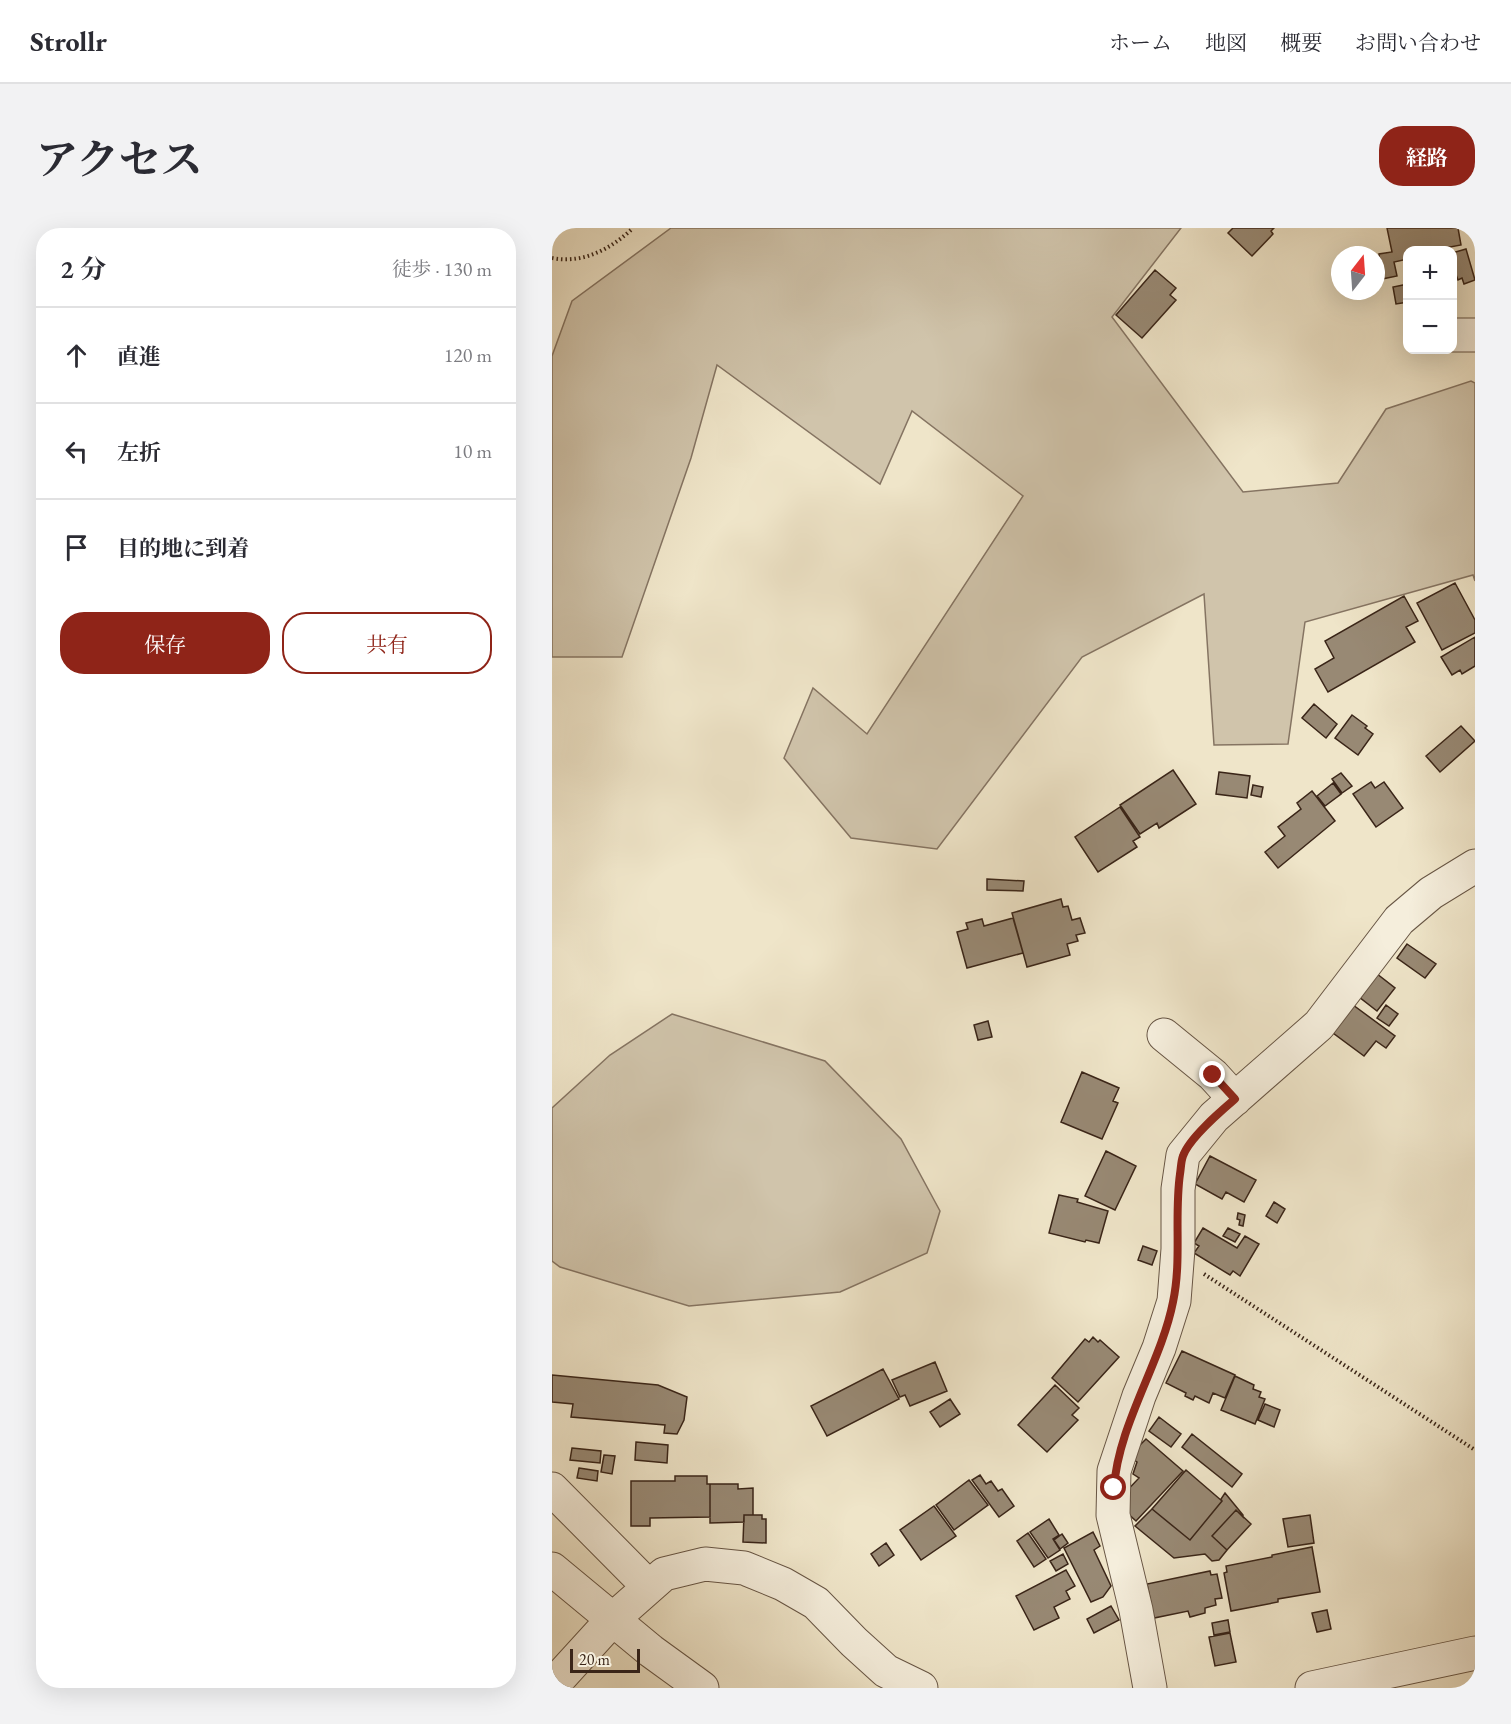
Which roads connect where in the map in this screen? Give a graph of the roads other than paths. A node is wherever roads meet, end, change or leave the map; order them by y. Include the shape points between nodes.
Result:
1 (1457, 335) edge
2 (1475, 335) edge
3 (1475, 866) edge
4 (1164, 1035) dead end
5 (1235, 1099) junction
6 (552, 1489) edge
7 (552, 1569) edge
8 (649, 1587) junction
9 (613, 1619) junction
10 (1475, 1653) edge
11 (552, 1686) edge
12 (702, 1688) edge
13 (921, 1688) edge
14 (1150, 1688) edge
15 (1312, 1688) edge

1 - 2 street
3 - 5 street via 1431,893 1400,920 1319,1025
4 - 5 street via 1213,1075
5 - 14 street via 1214,1117 1183,1155 1174,1301 1114,1471 1113,1515
6 - 8 street
7 - 9 street
8 - 9 street
8 - 13 street via 664,1574 705,1564 744,1568 816,1603 886,1671
9 - 11 street
9 - 12 street
10 - 15 street

